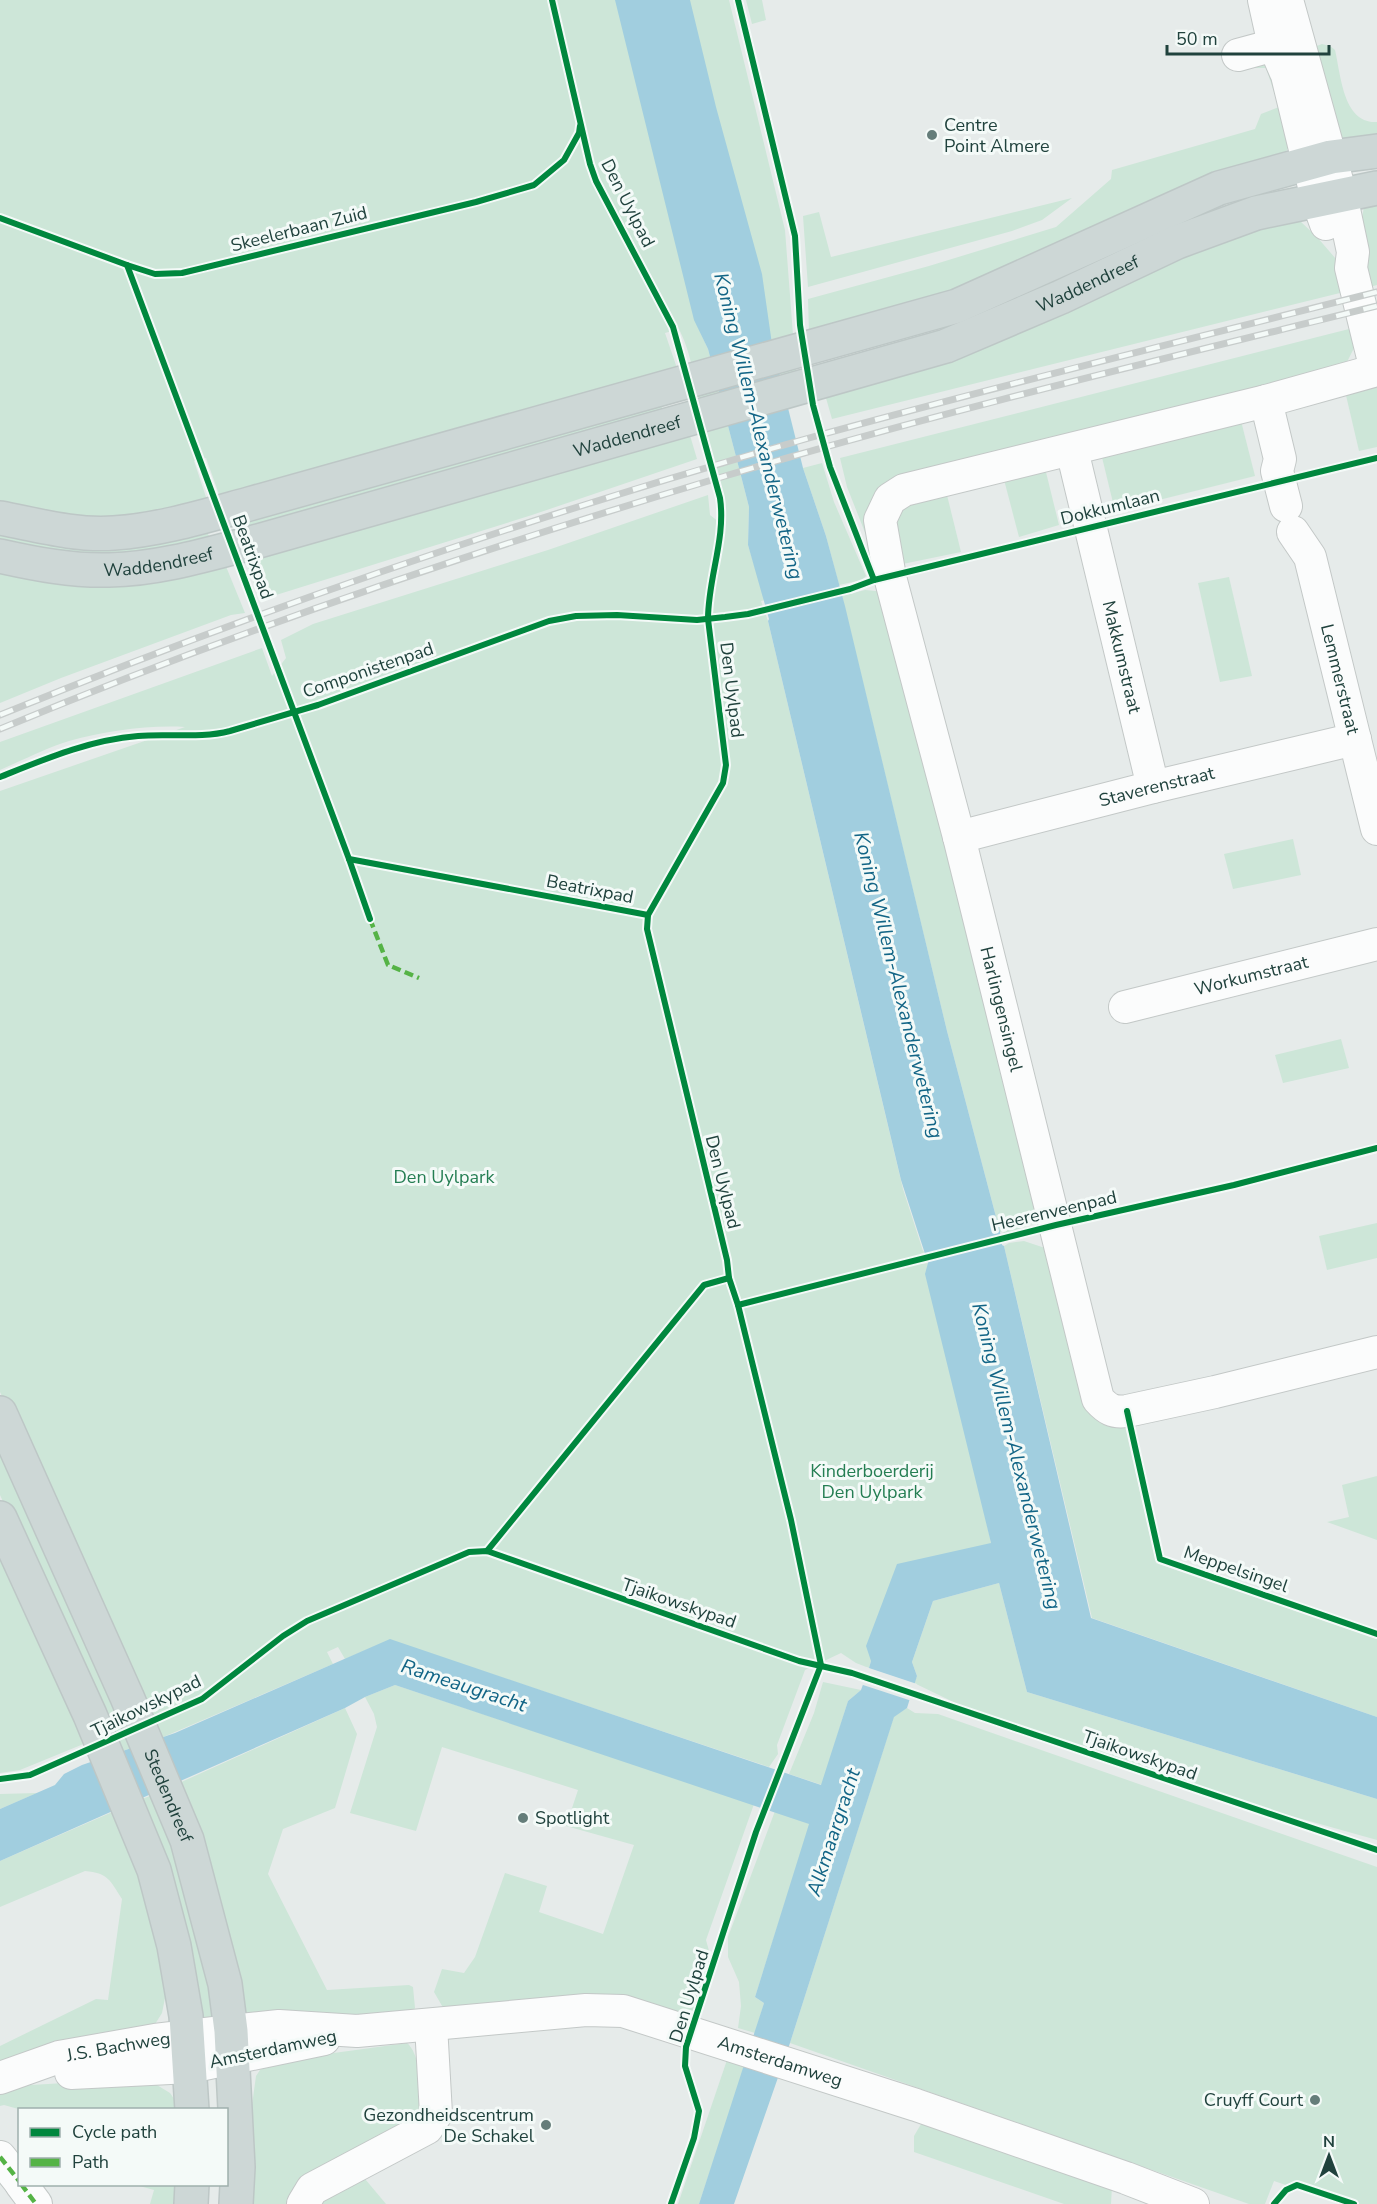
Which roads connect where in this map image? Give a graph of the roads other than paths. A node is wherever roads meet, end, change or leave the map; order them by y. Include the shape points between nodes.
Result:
1 (1264, 0) edge
2 (1287, 0) edge
3 (1285, 42) junction
4 (1238, 55) dead end
5 (1377, 151) edge
6 (1320, 160) junction
7 (1377, 188) edge
8 (1329, 197) junction
9 (1376, 370) edge
10 (1266, 401) junction
11 (1072, 450) junction
12 (0, 518) edge
13 (1090, 528) joint
14 (0, 556) edge
15 (1355, 739) junction
16 (1153, 787) junction
17 (1377, 829) edge
18 (959, 837) junction
19 (1377, 945) edge
20 (1125, 1007) dead end
21 (1377, 1352) edge
22 (0, 1413) edge
23 (0, 1518) edge
24 (431, 2025) junction
25 (232, 2044) junction
26 (189, 2052) junction
27 (4, 2077) edge
28 (192, 2108) edge
29 (0, 2157) edge
30 (18, 2180) edge
31 (22, 2186) edge
32 (192, 2186) edge
33 (36, 2204) edge
34 (191, 2204) edge
35 (237, 2204) edge
36 (303, 2204) edge
37 (1191, 2204) edge

1 - 3 street
2 - 3 street
3 - 4 street
3 - 6 street via 1287,75
5 - 6 main road, Waddendreef
6 - 8 street
6 - 12 main road, Waddendreef via 1219,188 957,306 249,504 153,528 112,533 53,529
7 - 8 main road, Waddendreef
8 - 9 street via 1333,245 1351,268
8 - 14 main road, Waddendreef via 1256,213 1177,242 946,346 262,540 154,566 107,570 82,570
9 - 10 street
10 - 11 street
10 - 15 street, Lemmerstraat via 1289,519 1310,557
11 - 13 street, Dokkumlaan
11 - 18 street, Harlingensingel via 904,490 890,499 880,520 890,577
13 - 16 street, Makkumstraat
15 - 16 street, Staverenstraat
15 - 17 street, Lemmerstraat
16 - 18 street, Staverenstraat
18 - 21 street, Harlingensingel via 1098,1399 1115,1412
19 - 20 street, Workumstraat
22 - 25 main road, Stedendreef via 188,1840 225,1984
23 - 26 main road via 90,1715 154,1870 174,1946
24 - 25 street, Amsterdamweg via 357,2031 290,2047
24 - 36 street via 436,2114 427,2128 312,2189
24 - 37 street, Amsterdamweg via 586,2010 623,2011 939,2113
25 - 26 street, Amsterdamweg
25 - 35 main road, Stedendreef
26 - 27 street, J.S. Bachweg
26 - 28 main road
29 - 30 street
31 - 33 street
32 - 34 main road

